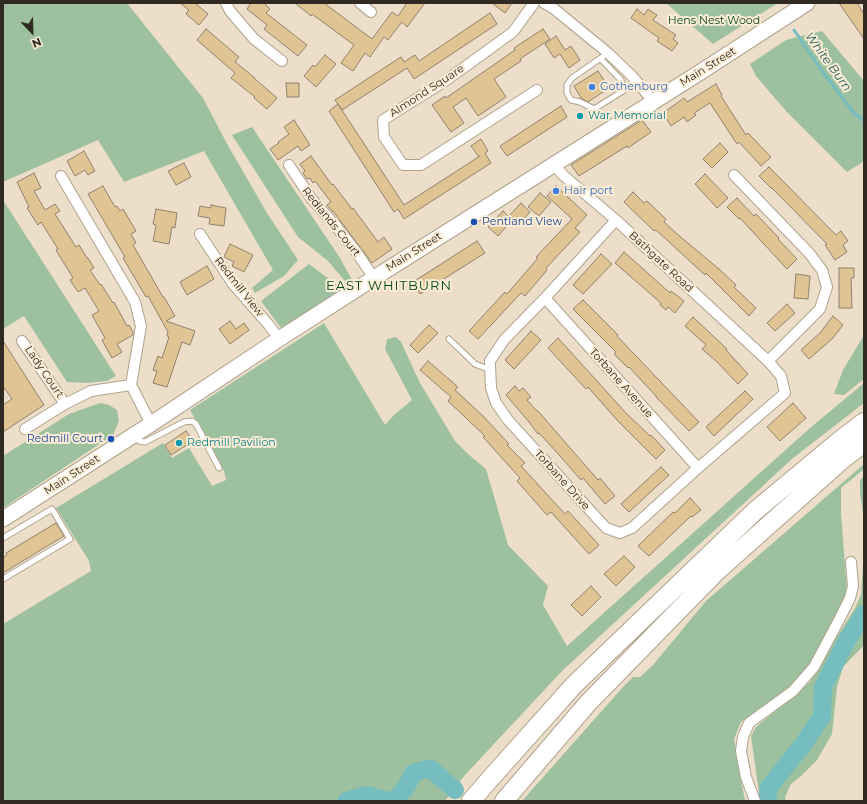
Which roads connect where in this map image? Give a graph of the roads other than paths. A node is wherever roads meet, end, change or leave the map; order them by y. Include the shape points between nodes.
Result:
1 (226, 3) edge
2 (360, 3) edge
3 (534, 3) edge
4 (807, 3) edge
5 (550, 5) edge
6 (371, 12) dead end
7 (604, 56) junction
8 (282, 61) dead end
9 (537, 90) dead end
10 (653, 101) junction
11 (553, 164) junction
12 (288, 165) dead end
13 (734, 175) dead end
14 (61, 176) dead end
15 (616, 220) junction
16 (200, 234) dead end
17 (370, 280) junction
18 (545, 298) junction
19 (279, 339) junction
20 (449, 339) dead end
21 (22, 341) dead end
22 (768, 362) junction
23 (490, 370) junction
24 (131, 385) junction
25 (65, 404) junction
26 (864, 422) edge
27 (151, 424) junction
28 (26, 429) dead end
29 (134, 435) junction
30 (864, 443) edge
31 (219, 468) dead end
32 (698, 468) junction
33 (755, 511) junction
34 (3, 519) edge
35 (3, 538) edge
36 (851, 562) dead end
37 (3, 579) edge
38 (539, 758) junction
39 (458, 801) edge
40 (471, 801) edge
41 (504, 801) edge
42 (510, 801) edge
43 (755, 801) edge

1 - 8 street via 254,39
2 - 6 street
3 - 9 street, Almond Square via 513,32 448,79 383,120 384,137 403,165 421,165
4 - 10 main road, Main Street
5 - 7 street
7 - 7 lane via 572,78 567,85 567,93 571,100 594,109 623,92 621,80
7 - 10 street via 631,75
10 - 11 main road, Main Street
11 - 15 street, Bathgate Road
11 - 17 main road, Main Street
12 - 17 street, Redlands Court via 311,198 357,253
13 - 22 street via 809,253 822,270 827,287 820,309
14 - 24 street via 135,302 141,326
15 - 18 street, Torbane Drive
15 - 22 street, Bathgate Road
16 - 19 street, Redmill View via 233,284
17 - 19 main road, Main Street
18 - 23 street, Torbane Drive via 504,340 490,361
18 - 32 street, Torbane Avenue
19 - 27 main road, Main Street
20 - 23 lane via 475,364
21 - 25 street, Lady Court
22 - 32 street, Torbane Drive via 781,376 785,393
23 - 32 street, Torbane Drive via 491,388 496,403 508,420 606,528 620,533 632,528
24 - 25 street, Lady Court via 91,391
24 - 27 street
25 - 28 street, Lady Court
26 - 33 highway
27 - 29 main road, Main Street
29 - 31 lane via 139,441 145,442 184,422 192,422 196,424
29 - 34 main road, Main Street
30 - 38 highway via 717,571 588,702
33 - 39 highway via 568,675
33 - 40 highway via 574,685
35 - 37 lane via 52,508 70,539
36 - 43 street via 853,586 850,598 814,667 793,691 749,723 743,737 741,751 746,777
38 - 41 highway
38 - 42 highway

